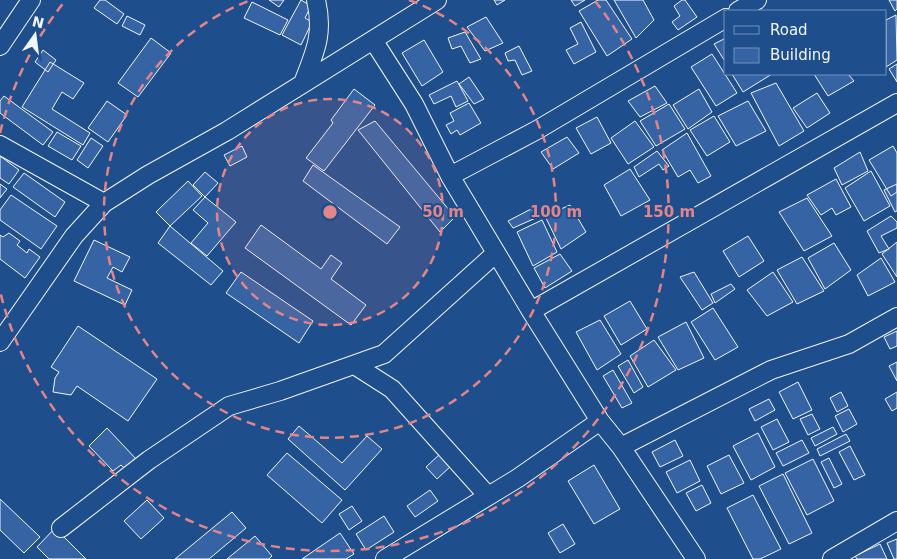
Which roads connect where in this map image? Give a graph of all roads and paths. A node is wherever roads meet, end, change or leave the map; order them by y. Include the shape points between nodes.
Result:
1 (31, 0) edge
2 (316, 0) edge
3 (437, 0) edge
4 (757, 0) edge
5 (740, 10) edge
6 (724, 19) edge
7 (373, 40) junction
8 (0, 46) edge
9 (303, 83) junction
10 (897, 103) edge
11 (0, 144) edge
12 (450, 176) junction
13 (104, 203) junction
14 (496, 253) junction
15 (531, 311) junction
16 (897, 317) edge
17 (0, 342) edge
18 (356, 366) junction
19 (600, 421) junction
20 (621, 447) junction
21 (488, 496) junction
22 (897, 521) edge
23 (61, 528) dead end
24 (385, 559) edge
25 (696, 559) edge
26 (832, 559) edge

1 - 8 street
2 - 9 street via 321,19 319,34
3 - 7 street
4 - 5 street
6 - 12 street via 537,130
7 - 9 street
7 - 12 street via 414,104
9 - 13 street
10 - 15 street
11 - 13 street
12 - 14 street
13 - 17 street via 74,236
14 - 15 street
14 - 18 street via 384,354
15 - 19 street
16 - 20 street via 849,344 771,370
18 - 21 street via 392,389
18 - 23 street via 228,406 149,460
19 - 20 street
19 - 21 street
20 - 25 street
21 - 24 street
22 - 26 street

